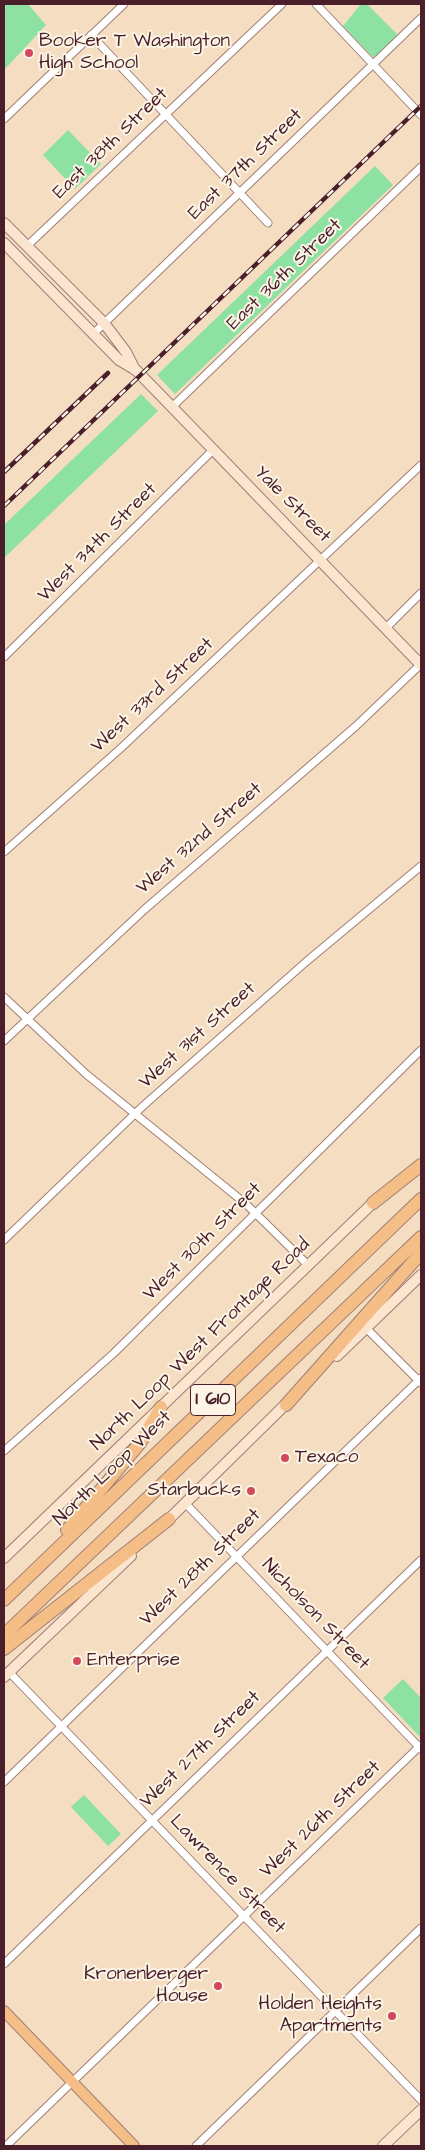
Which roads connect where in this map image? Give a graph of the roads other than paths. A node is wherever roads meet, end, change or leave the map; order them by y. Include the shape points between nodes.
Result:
1 (124, 4) edge
2 (282, 4) edge
3 (316, 4) edge
4 (421, 18) edge
5 (91, 35) junction
6 (373, 63) junction
7 (165, 114) junction
8 (421, 115) edge
9 (4, 119) edge
10 (421, 167) edge
11 (240, 194) junction
12 (4, 223) edge
13 (268, 223) dead end
14 (4, 243) edge
15 (27, 246) junction
16 (73, 292) junction
17 (61, 302) junction
18 (104, 323) junction
19 (93, 334) junction
20 (136, 370) junction
21 (172, 407) junction
22 (213, 450) junction
23 (421, 466) edge
24 (321, 559) junction
25 (421, 593) edge
26 (386, 628) junction
27 (4, 657) edge
28 (421, 664) edge
29 (4, 852) edge
30 (421, 866) edge
31 (4, 998) edge
32 (26, 1019) junction
33 (4, 1041) edge
34 (421, 1050) edge
35 (134, 1114) junction
36 (421, 1157) edge
37 (421, 1165) edge
38 (421, 1199) edge
39 (373, 1203) junction
40 (256, 1212) junction
41 (421, 1237) edge
42 (4, 1240) edge
43 (421, 1253) edge
44 (309, 1266) junction
45 (421, 1275) edge
46 (366, 1328) junction
47 (420, 1381) edge
48 (286, 1405) junction
49 (161, 1407) junction
50 (4, 1452) edge
51 (186, 1504) junction
52 (169, 1519) junction
53 (236, 1557) junction
54 (4, 1558) edge
55 (421, 1560) edge
56 (22, 1582) junction
57 (4, 1600) edge
58 (4, 1635) edge
59 (4, 1649) edge
60 (327, 1651) junction
61 (6, 1674) edge
62 (61, 1726) junction
63 (421, 1747) edge
64 (4, 1782) edge
65 (152, 1820) junction
66 (244, 1916) junction
67 (421, 1928) edge
68 (4, 1964) edge
69 (4, 2011) edge
70 (336, 2011) junction
71 (73, 2082) junction
72 (421, 2100) edge
73 (421, 2110) edge
74 (6, 2146) edge
75 (134, 2146) edge
76 (196, 2146) edge
77 (383, 2146) edge

1 - 5 street
2 - 7 street, East 38th Street
3 - 6 street
4 - 6 street, East 37th Street
5 - 7 street
5 - 9 street
6 - 8 street
6 - 11 street, East 37th Street
7 - 11 street
7 - 15 street, East 38th Street
10 - 21 street, East 36th Street
11 - 13 street
11 - 18 street, East 37th Street
12 - 15 main road, Yale Street
14 - 17 main road, Yale Street
15 - 16 main road, Yale Street
16 - 17 main road
16 - 18 main road, Yale Street
17 - 19 main road, Yale Street
18 - 19 street, East 37th Street
18 - 20 main road, Yale Street
19 - 20 main road, Yale Street via 119,360
20 - 21 main road, Yale Street
21 - 22 main road, Yale Street
22 - 24 main road, Yale Street
22 - 27 street, West 34th Street
23 - 24 street, West 33rd Street
24 - 26 main road, Yale Street
24 - 29 street, West 33rd Street via 122,748
25 - 26 street
26 - 28 main road, Yale Street
28 - 32 street, West 32nd Street via 356,726 145,909
30 - 35 street, West 31st Street via 307,961
31 - 32 street
32 - 33 street, West 32nd Street
32 - 35 street
34 - 40 street, West 30th Street
35 - 40 street
35 - 42 street, West 31st Street
36 - 39 main road, North Loop West Frontage Road
37 - 39 highway
38 - 56 highway, North Loop West / I 610
39 - 44 main road, North Loop West Frontage Road
40 - 44 street
40 - 50 street, West 30th Street via 114,1353
41 - 58 highway, I 610
43 - 48 highway
44 - 49 main road, North Loop West Frontage Road
45 - 46 main road
46 - 47 street
46 - 48 main road
47 - 53 street, West 28th Street
48 - 51 main road
49 - 54 main road, North Loop West Frontage Road
49 - 56 highway via 140,1443
51 - 52 main road
51 - 53 street, Nicholson Street
52 - 59 highway
52 - 61 main road
53 - 60 street, Nicholson Street
53 - 62 street, West 28th Street
55 - 60 street, West 27th Street
56 - 57 highway, North Loop West / I 610
60 - 63 street, Nicholson Street
60 - 65 street, West 27th Street
61 - 62 street, Lawrence Street
62 - 64 street, West 28th Street
62 - 65 street, Lawrence Street
63 - 66 street, West 26th Street
65 - 66 street, Lawrence Street
65 - 68 street, West 27th Street
66 - 70 street, Lawrence Street
66 - 71 street, West 26th Street
67 - 70 street
69 - 71 main road
70 - 72 street, Lawrence Street
70 - 76 street
71 - 74 street, West 26th Street
71 - 75 main road
73 - 77 main road

